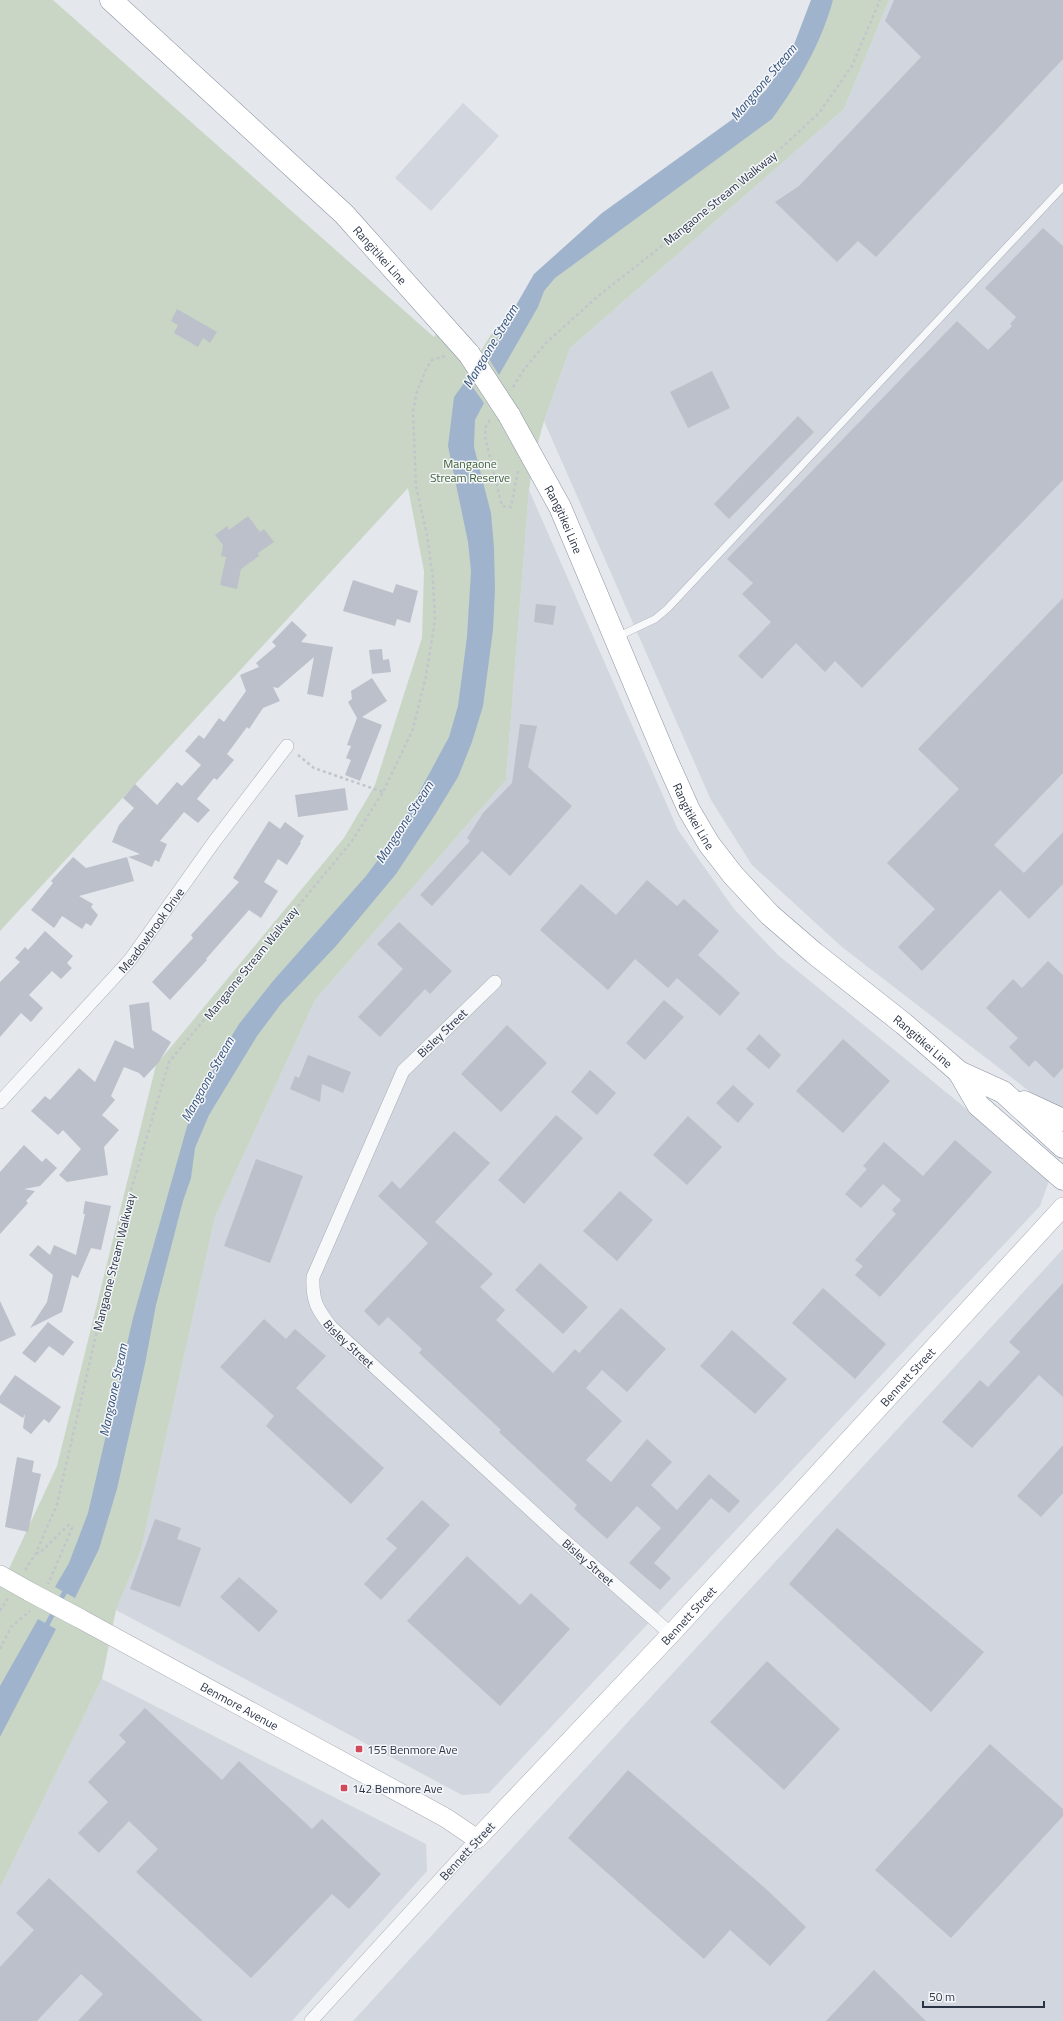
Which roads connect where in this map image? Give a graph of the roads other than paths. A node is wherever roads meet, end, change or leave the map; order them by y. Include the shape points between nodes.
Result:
1 (111, 0) edge
2 (1063, 187) edge
3 (616, 637) junction
4 (287, 746) road end
5 (495, 982) dead end
6 (959, 1072) junction
7 (1003, 1092) junction
8 (0, 1102) edge
9 (1063, 1120) edge
10 (1063, 1146) edge
11 (1063, 1179) edge
12 (1063, 1207) edge
13 (15, 1584) edge
14 (671, 1634) junction
15 (477, 1839) junction
16 (311, 2021) edge

1 - 3 highway, Rangitikei Line, bridge via 344,214 469,354 509,415 560,507
2 - 3 lane via 667,609 654,619
3 - 6 highway, Rangitikei Line via 689,810 709,844 733,875 770,914 814,953 904,1024
4 - 8 street, Meadowbrook Drive via 214,842 130,960
5 - 14 street, Bisley Street via 402,1071 313,1277 314,1301 331,1328 552,1530
6 - 7 highway, Rangitikei Line
6 - 11 highway, Rangitikei Line via 978,1105
7 - 9 highway
7 - 10 highway, Rangitikei Line
12 - 14 street, Bennett Street
13 - 15 street, Benmore Avenue, bridge via 446,1818
14 - 15 street, Bennett Street
15 - 16 street, Bennett Street

